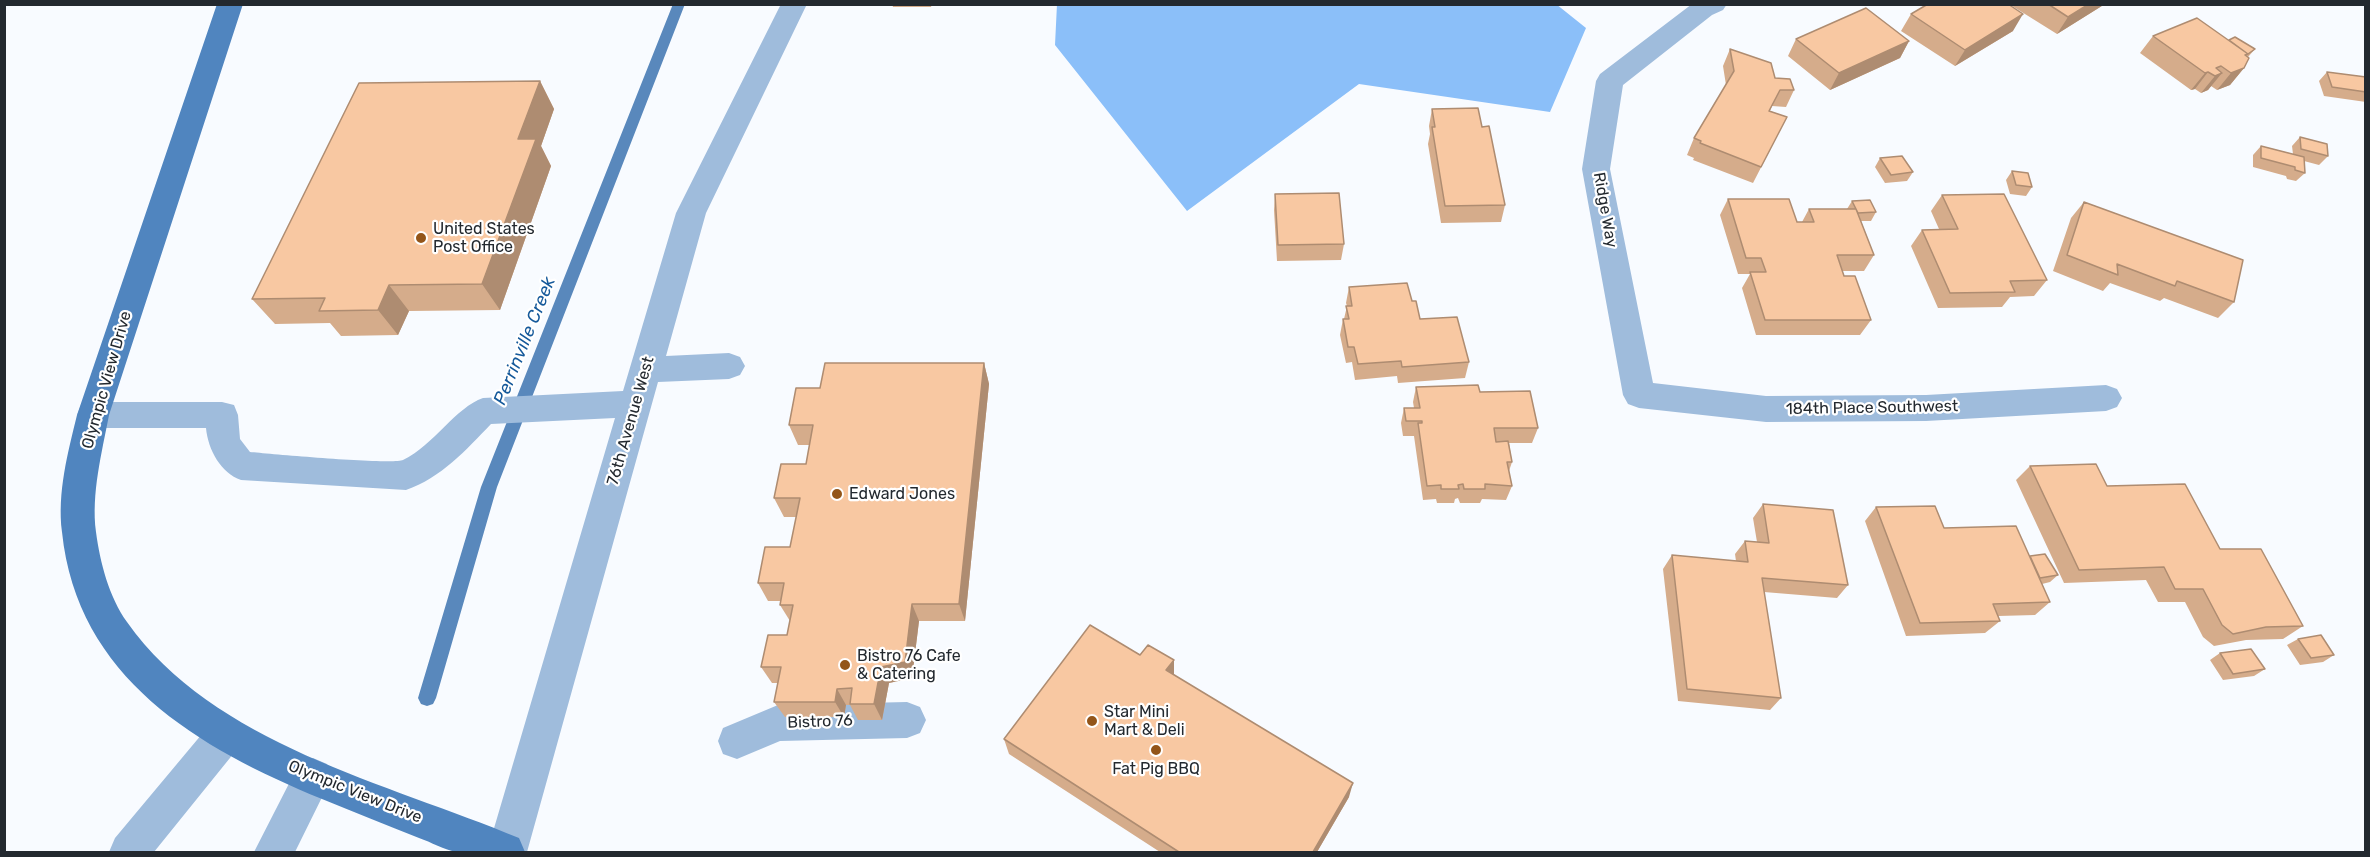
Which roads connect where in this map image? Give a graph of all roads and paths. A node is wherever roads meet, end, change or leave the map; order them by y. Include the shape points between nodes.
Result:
1 (230, 4) edge
2 (1713, 4) edge
3 (786, 5) edge
4 (729, 366) dead end
5 (646, 370) junction
6 (1639, 395) joint
7 (2106, 398) dead end
8 (637, 404) junction
9 (93, 415) junction
10 (907, 720) dead end
11 (225, 735) junction
12 (737, 741) dead end
13 (313, 777) junction
14 (129, 852) edge
15 (274, 852) edge
16 (506, 852) edge

1 - 9 main road, Olympic View Drive
2 - 6 street, Ridge Way via 1610,81 1596,169
3 - 5 street, 76th Avenue West via 691,213
4 - 5 street
5 - 8 street, 76th Avenue West
6 - 7 street, 184th Place Southwest via 1766,409 1926,408
8 - 9 street via 483,411 444,451 406,476 241,466 224,442 222,415
8 - 16 street, 76th Avenue West
9 - 11 main road, Olympic View Drive via 78,504 83,560 94,598 130,657 151,680
10 - 12 street, Bistro 76 via 778,723
11 - 13 main road, Olympic View Drive
11 - 14 street
13 - 15 street
13 - 16 main road, Olympic View Drive

